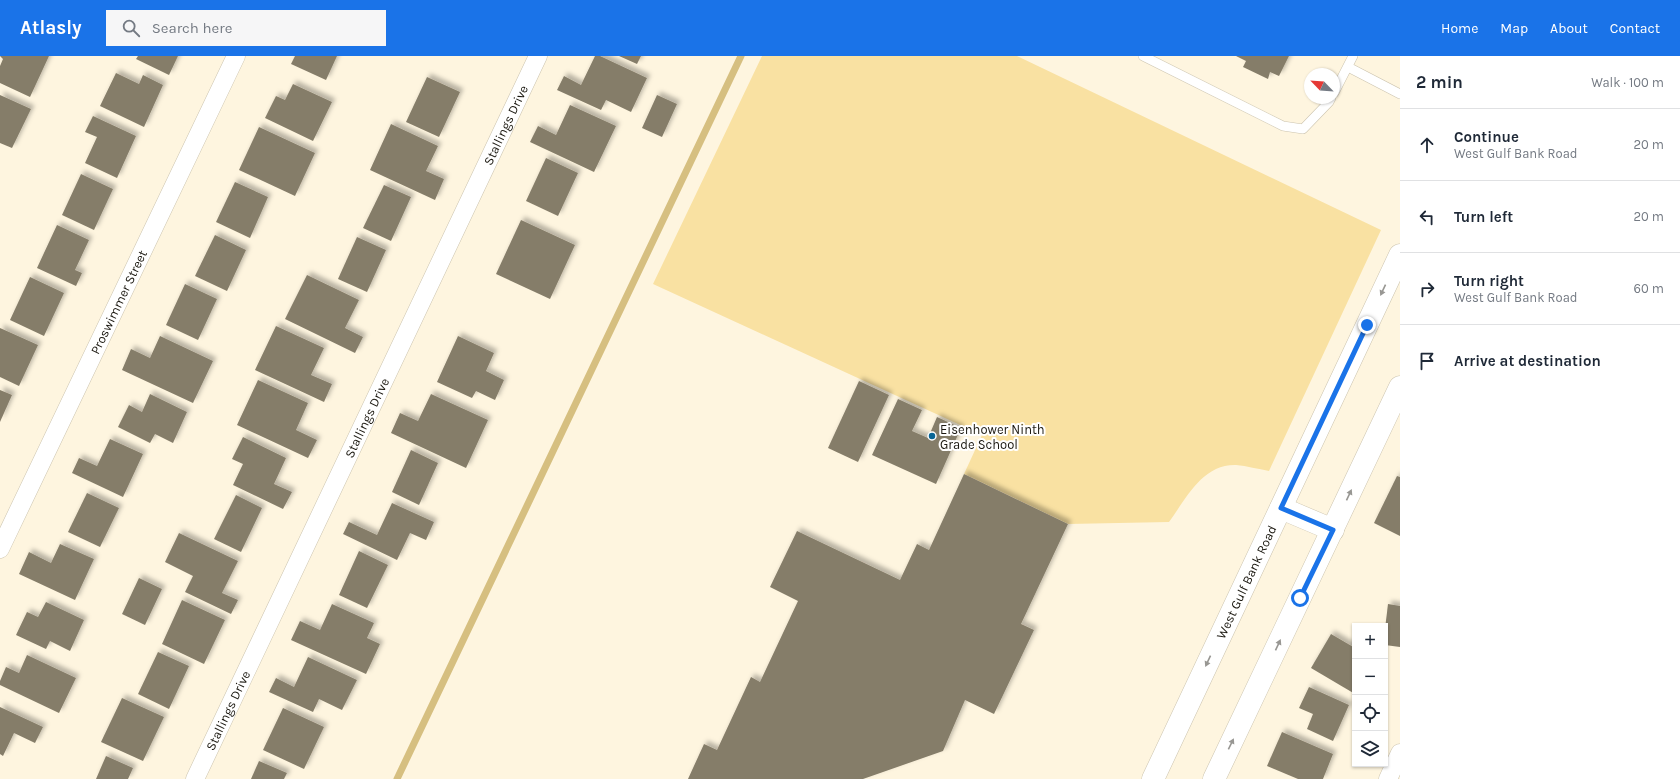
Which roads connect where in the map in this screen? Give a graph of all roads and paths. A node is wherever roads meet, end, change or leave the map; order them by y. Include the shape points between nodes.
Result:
1 (236, 56) edge
2 (538, 56) edge
3 (1143, 56) edge
4 (1353, 56) edge
5 (1348, 67) junction
6 (1340, 82) edge
7 (1400, 94) edge
8 (1327, 104) edge
9 (1400, 255) edge
10 (1400, 387) edge
11 (1281, 508) junction
12 (1333, 530) junction
13 (0, 549) edge
14 (1400, 753) edge
15 (195, 779) edge
16 (1153, 779) edge
17 (1214, 779) edge
18 (1388, 779) edge

1 - 13 street, Proswimmer Street
2 - 15 street, Stallings Drive
3 - 8 lane via 1283,126 1302,128
4 - 5 lane
5 - 6 lane
5 - 7 lane
9 -> 11 main road, West Gulf Bank Road
12 -> 10 main road
11 - 12 main road
11 -> 16 main road, West Gulf Bank Road
17 -> 12 main road
14 - 18 street

